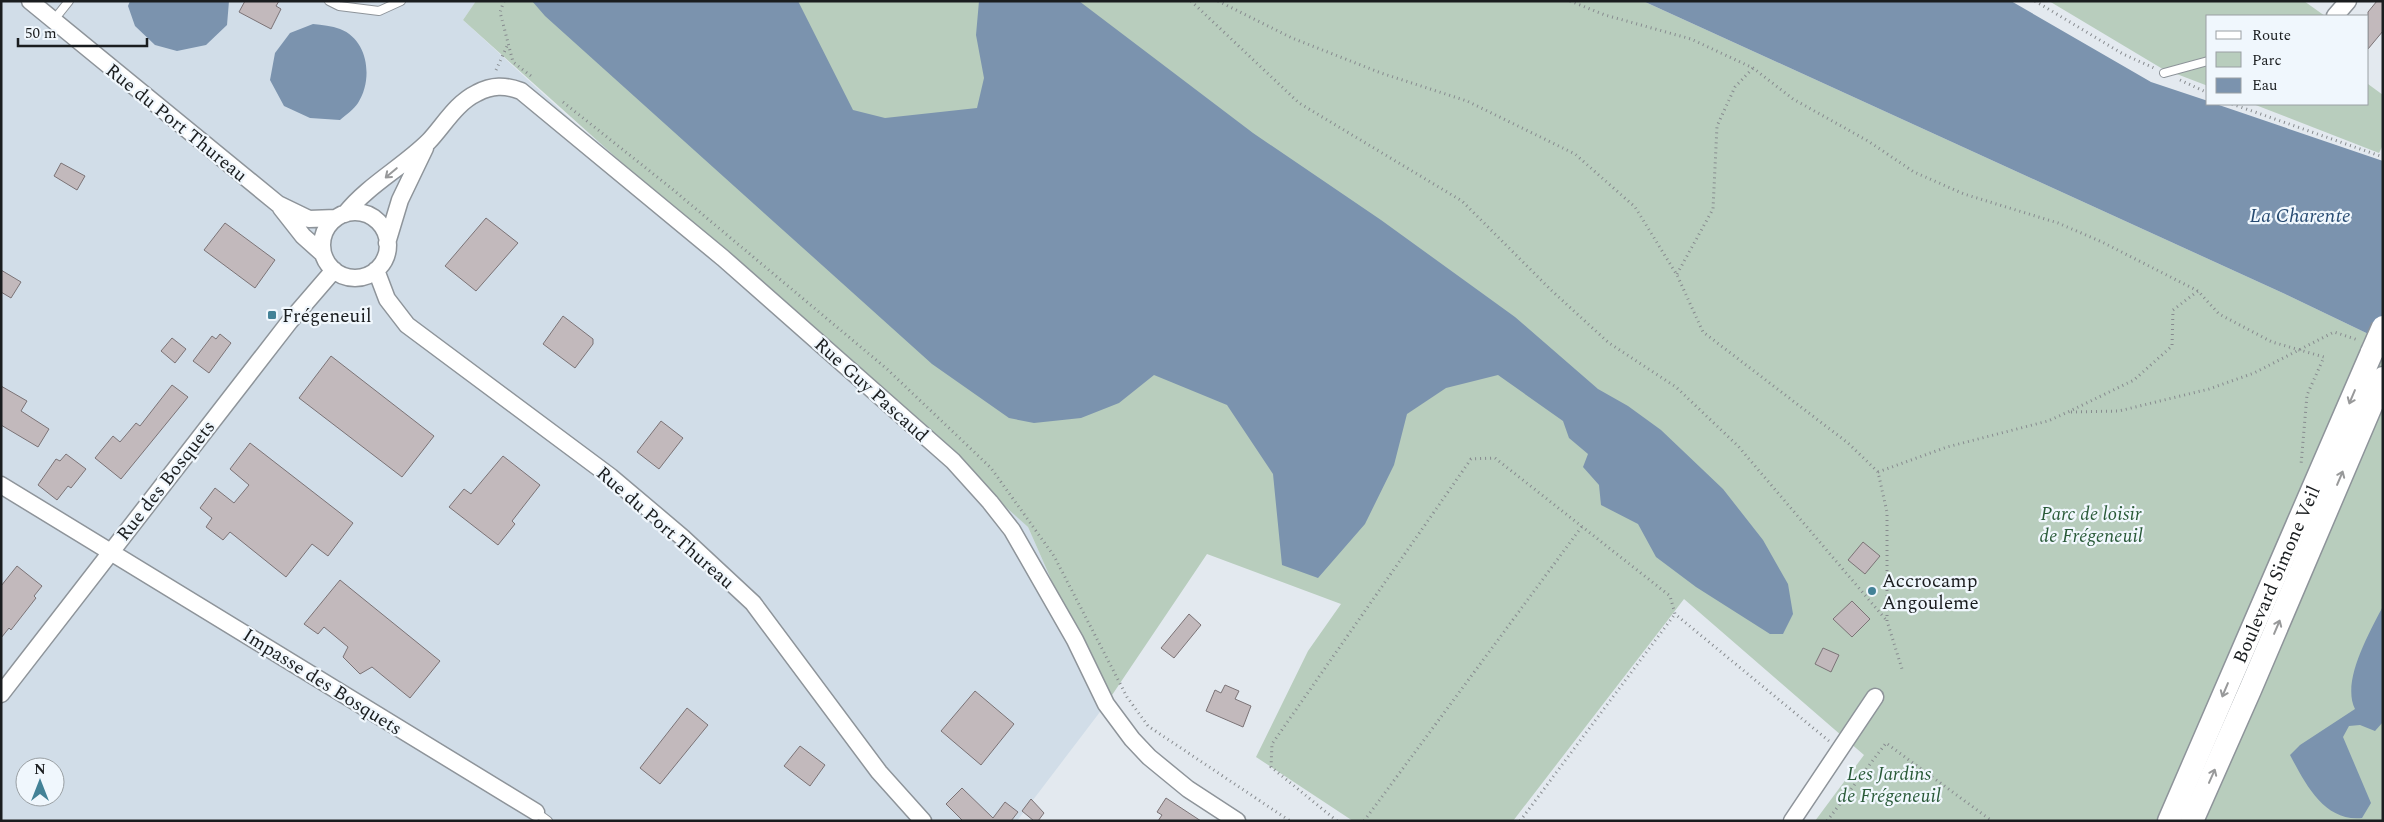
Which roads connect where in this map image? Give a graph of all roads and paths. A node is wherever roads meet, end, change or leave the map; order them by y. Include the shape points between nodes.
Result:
1 (30, 1) edge
2 (69, 1) edge
3 (328, 1) edge
4 (401, 1) edge
5 (504, 1) edge
6 (1190, 1) edge
7 (1218, 1) edge
8 (1570, 1) edge
9 (2035, 1) edge
10 (2348, 1) edge
11 (2336, 15) edge
12 (53, 21) junction
13 (2206, 62) edge
14 (1753, 68) junction
15 (2164, 73) junction
16 (487, 89) junction
17 (2206, 92) edge
18 (2235, 105) edge
19 (428, 141) junction
20 (2383, 157) edge
21 (278, 204) junction
22 (341, 216) junction
23 (388, 243) junction
24 (322, 253) junction
25 (334, 270) junction
26 (376, 270) junction
27 (1677, 275) junction
28 (2198, 291) junction
29 (2383, 327) edge
30 (2366, 346) junction
31 (2298, 349) junction
32 (2383, 378) edge
33 (2068, 412) junction
34 (2300, 471) dead end
35 (1878, 472) junction
36 (1, 485) edge
37 (1583, 525) junction
38 (110, 551) junction
39 (1676, 614) junction
40 (1887, 621) junction
41 (1902, 669) dead end
42 (1, 694) edge
43 (1875, 697) dead end
44 (1841, 751) junction
45 (542, 816) edge
46 (1987, 817) junction
47 (923, 821) edge
48 (1238, 821) edge
49 (1338, 821) edge
50 (1364, 821) edge
51 (1520, 821) edge
52 (1792, 821) edge
53 (1828, 821) edge
54 (1984, 821) edge
55 (1992, 821) edge
56 (2169, 821) edge
57 (2192, 821) edge

1 - 12 street, Rue du Port Thureau
2 - 12 lane
3 - 4 lane via 338,6 379,11
5 - 16 path via 500,12 508,44
6 - 40 path via 1299,103 1462,201 1609,343 1676,387 1738,446
7 - 27 path via 1292,38 1381,73 1468,101 1575,154 1635,207
8 - 14 path via 1605,15 1691,39
9 - 15 path via 2123,54
10 - 11 street
12 - 21 street, Rue du Port Thureau
13 - 15 lane
14 - 27 path via 1735,87 1717,126 1713,209
14 - 28 path via 1793,99 1868,141 1914,172 1964,194 2058,223
15 - 17 path
16 - 19 street, Rue Guy Pascaud via 464,102
16 - 48 street, Rue Guy Pascaud via 511,87 536,102 723,258 953,461 1012,530 1075,640 1106,704 1132,739 1188,789
18 - 20 path
19 -> 22 street, Rue Guy Pascaud
19 - 23 street, Rue Guy Pascaud via 400,200
21 - 22 street, Rue du Port Thureau via 309,219
21 - 24 street, Rue du Port Thureau via 303,236
22 - 23 street via 364,214 373,218 383,229
22 - 24 street via 324,232
23 - 26 street via 383,263
24 - 25 street
25 - 26 street via 350,278 359,278
25 - 38 street, Rue des Bosquets via 290,321
26 - 47 street, Rue du Port Thureau via 387,299 406,325 611,477 753,603 879,772
27 - 35 path via 1703,332 1848,443
28 - 31 path via 2219,314 2272,342
28 - 33 path via 2173,310 2172,346 2134,380
29 - 30 main road, Boulevard Simone Veil, bridge
30 - 31 path via 2334,332
30 -> 56 main road, Boulevard Simone Veil
31 - 33 path via 2254,373 2208,388 2119,410
31 - 34 path via 2324,356 2307,395
57 -> 32 main road, Boulevard Simone Veil
33 - 35 path via 2048,421 1947,448
35 - 40 path via 1887,512
36 - 38 street, Impasse des Bosquets
37 - 39 path via 1670,596
37 - 49 path via 1495,458 1471,460 1272,744 1271,767
37 - 50 path
38 - 42 street, Rue des Bosquets
38 - 45 street, Impasse des Bosquets
39 - 44 path
39 - 51 path
40 - 41 path
43 - 44 street
44 - 52 street
46 - 53 path via 1886,743
46 - 54 path
46 - 55 path

